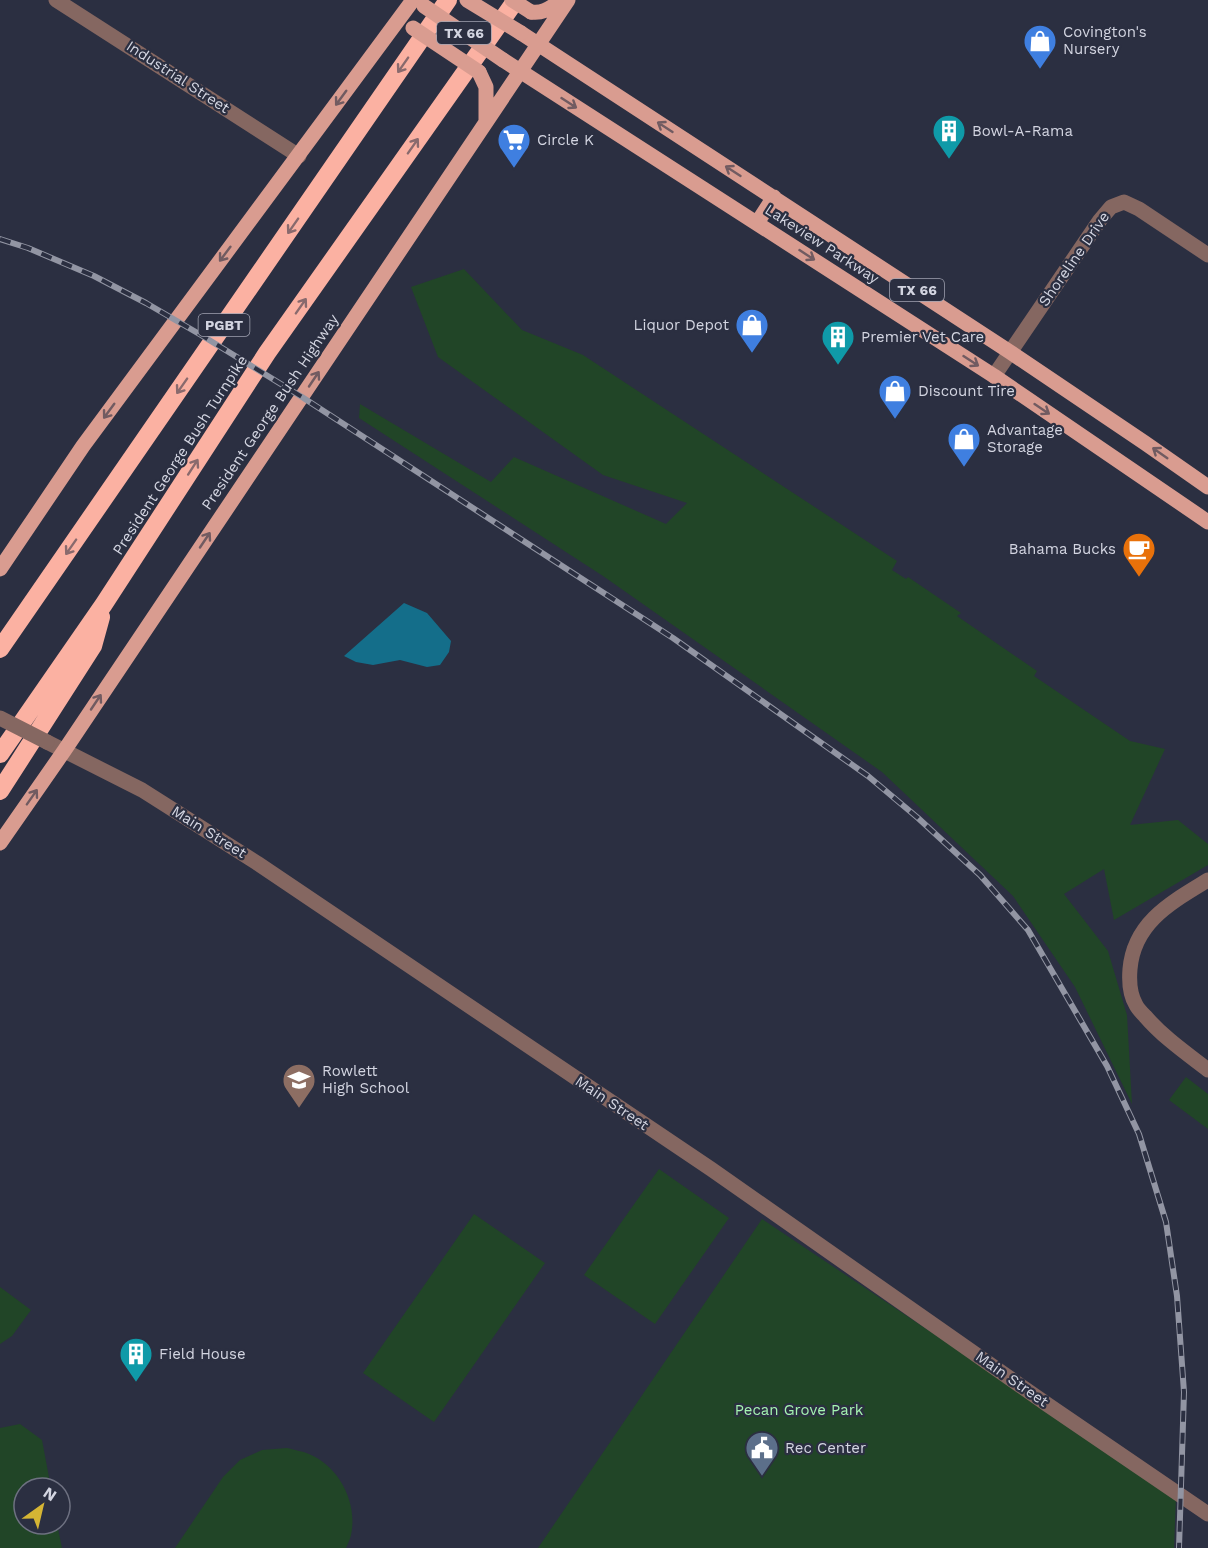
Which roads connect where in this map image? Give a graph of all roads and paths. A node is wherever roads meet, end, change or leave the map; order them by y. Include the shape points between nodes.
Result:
1 (56, 0) edge
2 (448, 0) edge
3 (467, 0) edge
4 (514, 0) edge
5 (562, 0) edge
6 (568, 0) edge
7 (416, 2) edge
8 (391, 31) junction
9 (537, 45) junction
10 (520, 71) junction
11 (486, 122) junction
12 (299, 156) junction
13 (774, 197) junction
14 (757, 223) junction
15 (1208, 255) edge
16 (1010, 351) junction
17 (994, 376) junction
18 (1208, 487) edge
19 (1208, 522) edge
20 (0, 569) edge
21 (104, 604) junction
22 (0, 649) edge
23 (0, 718) edge
24 (64, 751) junction
25 (0, 754) edge
26 (0, 791) edge
27 (0, 843) edge
28 (1208, 880) edge
29 (1208, 1070) edge
30 (1208, 1514) edge

1 - 12 street, Industrial Street
2 -> 22 highway, PGBT
3 - 9 main road, Lakeview Parkway / TX 66, bridge
4 - 5 main road, bridge via 538,13
21 -> 4 highway, President George Bush Turnpike via 267,353
6 - 9 main road, President George Bush Highway
7 - 8 main road
7 - 10 main road, Lakeview Parkway / TX 66, bridge
8 - 11 main road, bridge via 403,26 413,28 479,72 486,87
8 -> 12 main road
9 - 10 main road, President George Bush Highway
13 -> 9 main road, Lakeview Parkway / TX 66
10 - 11 main road, President George Bush Highway
10 -> 14 main road, Lakeview Parkway / TX 66
24 -> 11 main road, President George Bush Highway
12 -> 20 main road via 90,436
13 - 14 main road
13 - 16 main road, Lakeview Parkway / TX 66
14 -> 17 main road, Lakeview Parkway / TX 66
15 - 16 street, Shoreline Drive via 1124,202 1111,207
16 - 17 street, Shoreline Drive
18 -> 16 main road, Lakeview Parkway / TX 66
17 -> 19 main road, Lakeview Parkway / TX 66
21 - 25 highway, President George Bush Turnpike
21 - 26 highway via 93,646
23 - 24 street, Main Street, bridge
27 -> 24 main road, President George Bush Highway
24 - 30 street, Main Street via 142,790 266,869 711,1169
28 - 29 street via 1151,921 1136,942 1129,976 1136,1006 1168,1039

